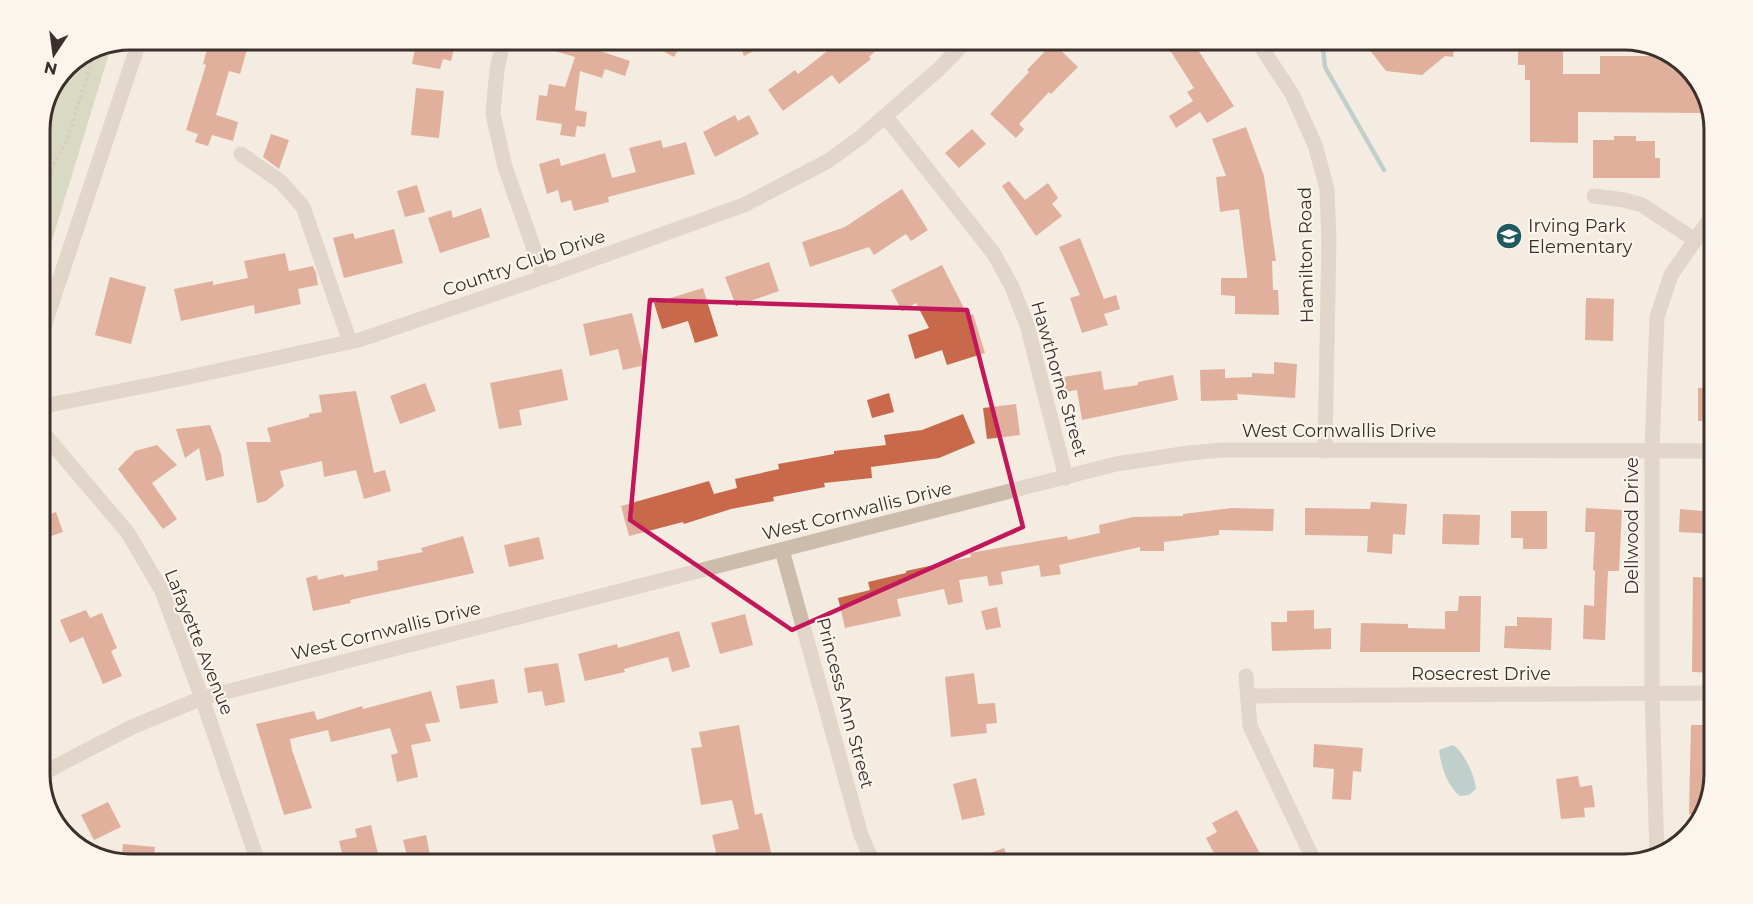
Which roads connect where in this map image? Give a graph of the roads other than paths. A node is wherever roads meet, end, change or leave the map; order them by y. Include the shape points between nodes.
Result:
1 (137, 49) edge
2 (502, 49) edge
3 (958, 49) edge
4 (1263, 49) edge
5 (886, 117) junction
6 (242, 154) dead end
7 (1594, 196) dead end
8 (1703, 228) edge
9 (1695, 240) junction
10 (544, 278) junction
11 (50, 308) edge
12 (350, 342) junction
13 (50, 405) edge
14 (50, 441) edge
15 (1326, 451) junction
16 (1652, 451) junction
17 (1704, 451) edge
18 (1066, 478) junction
19 (782, 550) junction
20 (1246, 676) dead end
21 (1652, 693) junction
22 (1704, 693) edge
23 (1248, 696) junction
24 (202, 698) junction
25 (50, 769) edge
26 (1657, 847) edge
27 (255, 854) edge
28 (869, 854) edge
29 (1311, 854) edge

1 - 11 street
2 - 10 street via 493,114 505,167
3 - 5 street, Country Club Drive
4 - 15 street, Hamilton Road via 1293,94 1315,145 1327,189
5 - 10 street, Country Club Drive via 828,160 744,205
5 - 18 street, Hawthorne Street via 994,254 1012,287 1027,325
6 - 12 street via 281,182 303,207
7 - 9 street via 1642,205
8 - 9 street, Dellwood Drive
9 - 16 street, Dellwood Drive via 1671,275 1657,317
10 - 12 street, Country Club Drive
12 - 13 street, Country Club Drive
14 - 24 street, Lafayette Avenue via 128,533 162,591
15 - 16 street, West Cornwallis Drive
15 - 18 street, West Cornwallis Drive via 1189,453
16 - 17 street, West Cornwallis Drive
16 - 21 street, Dellwood Drive
18 - 19 street, West Cornwallis Drive
19 - 24 street, West Cornwallis Drive
19 - 28 street, Princess Ann Street
20 - 23 street
21 - 22 street, Rosecrest Drive
21 - 23 street, Rosecrest Drive
21 - 26 street, Dellwood Drive
23 - 29 street via 1250,726
24 - 25 street, West Cornwallis Drive via 132,727
24 - 27 street, Lafayette Avenue

